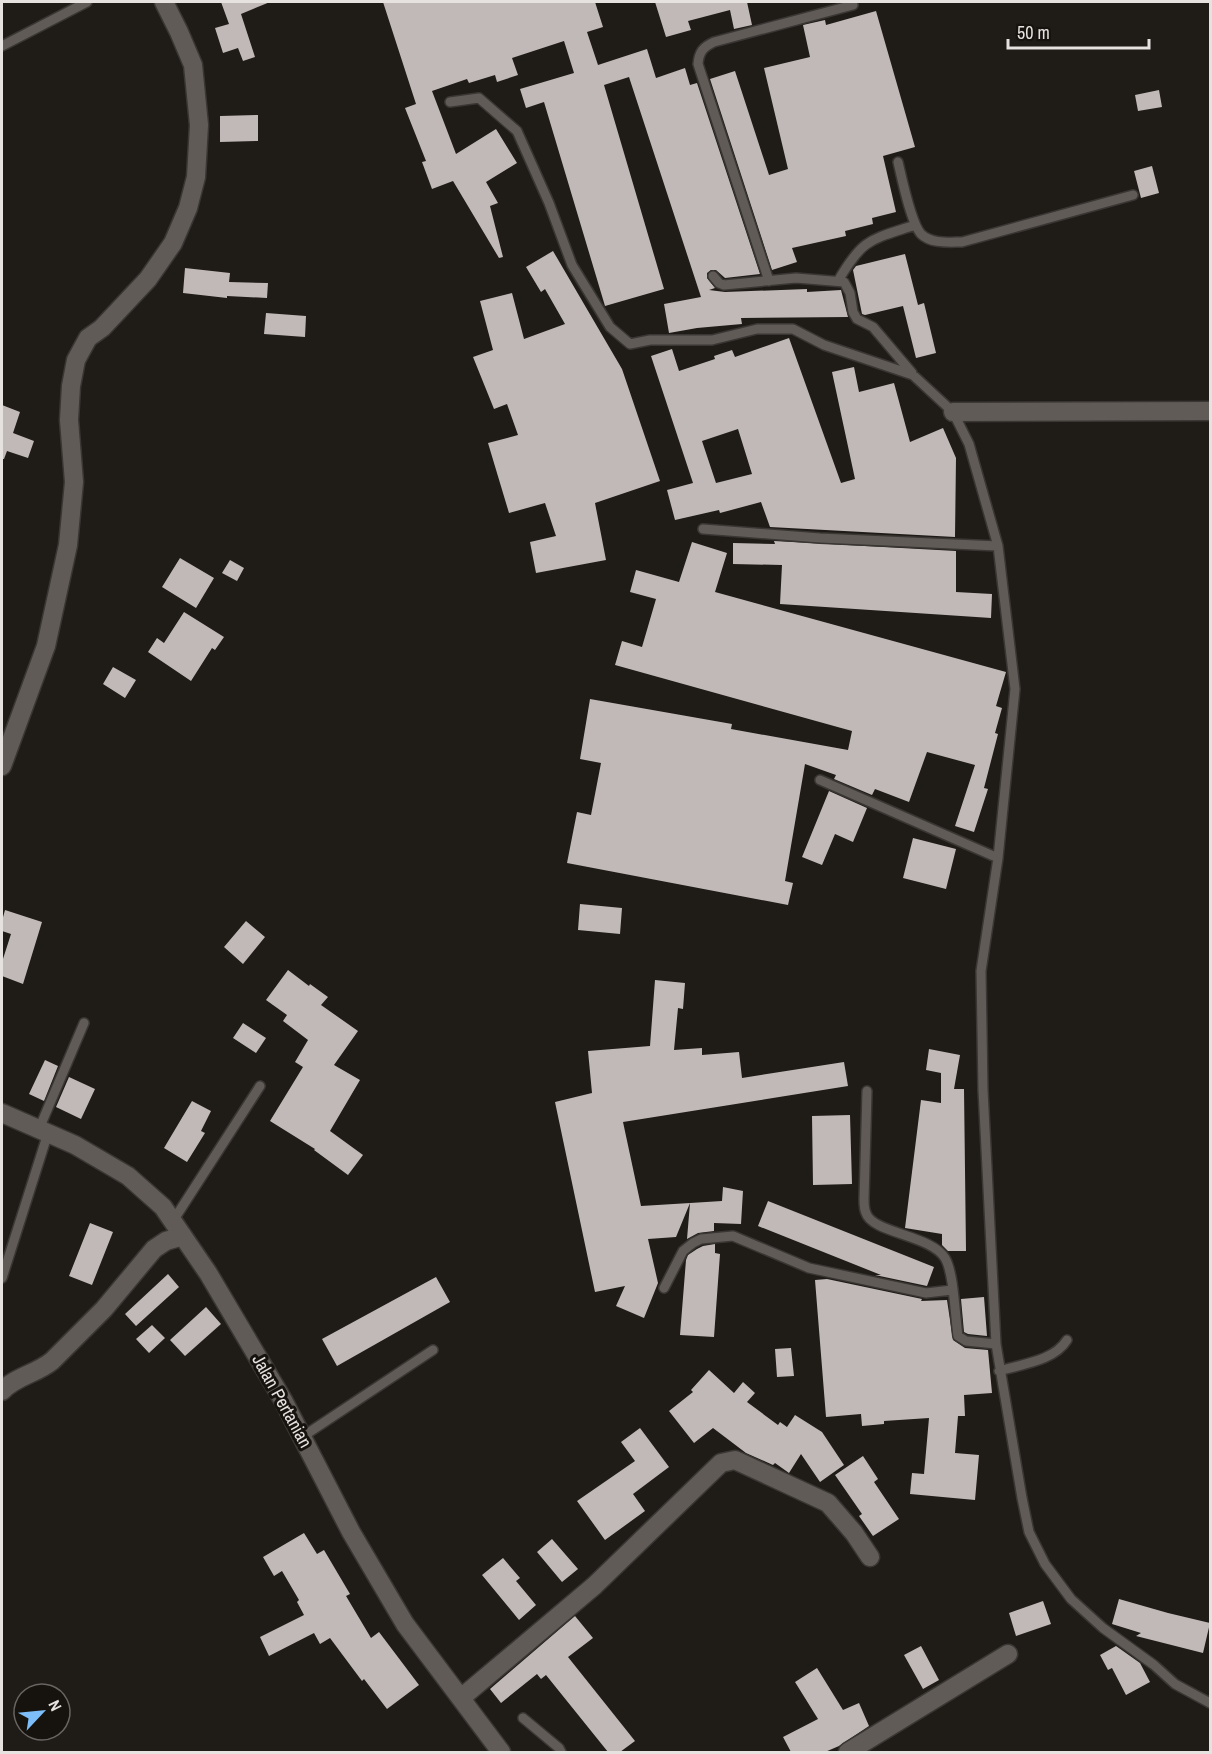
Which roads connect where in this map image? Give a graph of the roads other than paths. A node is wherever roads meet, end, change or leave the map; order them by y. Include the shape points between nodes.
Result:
1 (87, 2) edge
2 (164, 2) edge
3 (853, 5) dead end
4 (2, 46) edge
5 (450, 102) dead end
6 (898, 162) dead end
7 (1133, 195) dead end
8 (915, 225) junction
9 (713, 276) dead end
10 (769, 281) junction
11 (838, 281) junction
12 (914, 375) junction
13 (953, 411) junction
14 (1210, 411) edge
15 (703, 529) dead end
16 (998, 546) junction
17 (2, 766) edge
18 (820, 780) dead end
19 (998, 858) junction
20 (84, 1023) dead end
21 (260, 1086) dead end
22 (867, 1091) dead end
23 (2, 1113) edge
24 (44, 1131) junction
25 (172, 1221) junction
26 (183, 1236) junction
27 (2, 1278) edge
28 (664, 1288) dead end
29 (952, 1290) junction
30 (1067, 1340) dead end
31 (996, 1344) junction
32 (433, 1350) dead end
33 (999, 1371) junction
34 (2, 1391) edge
35 (302, 1437) junction
36 (870, 1557) dead end
37 (1008, 1654) dead end
38 (461, 1698) junction
39 (1210, 1703) edge
40 (523, 1718) dead end
41 (501, 1752) edge
42 (561, 1752) edge
43 (848, 1752) edge

1 - 4 lane
2 - 17 street via 192,65 199,125 196,177 173,243 148,279 88,338 76,360 69,420 74,482 68,545 46,646
3 - 10 lane via 714,42 704,46 699,55 698,64
5 - 12 lane via 479,98 517,131 572,265 610,327 630,344 650,340 712,340 757,329 793,329 824,345
6 - 8 lane
7 - 8 lane via 962,242 935,241 922,235
8 - 11 lane via 872,239 859,249
9 - 10 lane via 724,285
10 - 11 lane
11 - 12 lane via 847,286 857,319 873,327
12 - 13 lane
13 - 14 street
13 - 16 lane via 969,444
15 - 16 lane
16 - 19 lane via 1015,689
18 - 19 lane
19 - 31 lane via 981,971
20 - 24 lane
21 - 25 lane
22 - 29 lane via 866,1215 875,1224 941,1252
23 - 24 street, Jalan Pertanian
24 - 25 street, Jalan Pertanian via 128,1176 163,1207
24 - 27 lane
25 - 26 street, Jalan Pertanian
26 - 34 street via 154,1249 104,1309 52,1361
26 - 35 street, Jalan Pertanian via 208,1272
28 - 29 lane via 683,1251 701,1239 733,1236 809,1268 926,1293
29 - 31 lane via 958,1336 966,1341
30 - 33 lane via 1053,1355
31 - 33 lane
32 - 35 lane
33 - 39 lane via 1029,1532 1045,1564 1071,1599 1103,1629 1175,1684
35 - 38 street, Jalan Pertanian via 405,1624
36 - 38 street via 828,1503 735,1460 721,1463 594,1586
37 - 43 street
38 - 41 street, Jalan Pertanian
40 - 42 lane

